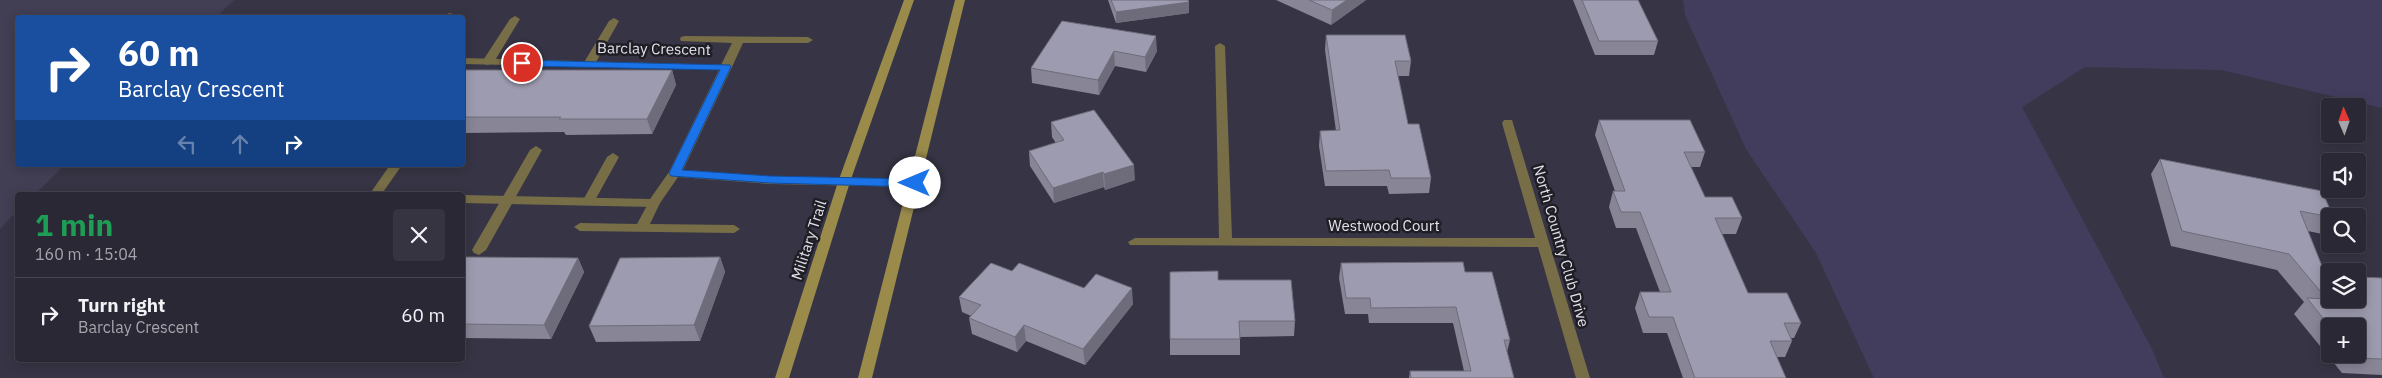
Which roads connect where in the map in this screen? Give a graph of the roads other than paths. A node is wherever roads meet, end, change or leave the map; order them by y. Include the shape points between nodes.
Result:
1 (909, 0) edge
2 (960, 0) edge
3 (516, 19) dead end
4 (614, 21) dead end
5 (685, 39) dead end
6 (739, 40) junction
7 (808, 40) dead end
8 (1220, 46) dead end
9 (465, 61) edge
10 (488, 62) junction
11 (589, 64) junction
12 (726, 67) junction
13 (1508, 123) dead end
14 (536, 150) dead end
15 (613, 157) dead end
16 (395, 167) edge
17 (674, 173) junction
18 (844, 182) junction
19 (915, 183) junction
20 (377, 192) edge
21 (465, 200) edge
22 (507, 200) junction
23 (588, 202) junction
24 (654, 203) junction
25 (580, 228) dead end
26 (641, 228) junction
27 (734, 229) dead end
28 (1135, 242) dead end
29 (1226, 242) junction
30 (1543, 243) junction
31 (479, 250) dead end
32 (782, 378) edge
33 (865, 378) edge
34 (1583, 378) edge

1 - 18 main road, Military Trail
2 - 19 main road
3 - 10 street
4 - 11 street
5 - 6 street
6 - 7 street
6 - 12 street
8 - 29 street
9 - 10 street, Barclay Crescent
10 - 11 street, Barclay Crescent
11 - 12 street, Barclay Crescent
12 - 17 street, Barclay Crescent
13 - 30 street, North Country Club Drive
14 - 22 street
15 - 23 street
16 - 20 street
17 - 18 street
17 - 24 street, Barclay Crescent
18 - 19 street
18 - 32 main road, Military Trail
19 - 33 main road
21 - 22 street
22 - 23 street
22 - 31 street
23 - 24 street
24 - 26 street, Barclay Crescent
25 - 26 street
26 - 27 street
28 - 29 street, Westwood Court
29 - 30 street, Westwood Court
30 - 34 street, North Country Club Drive

